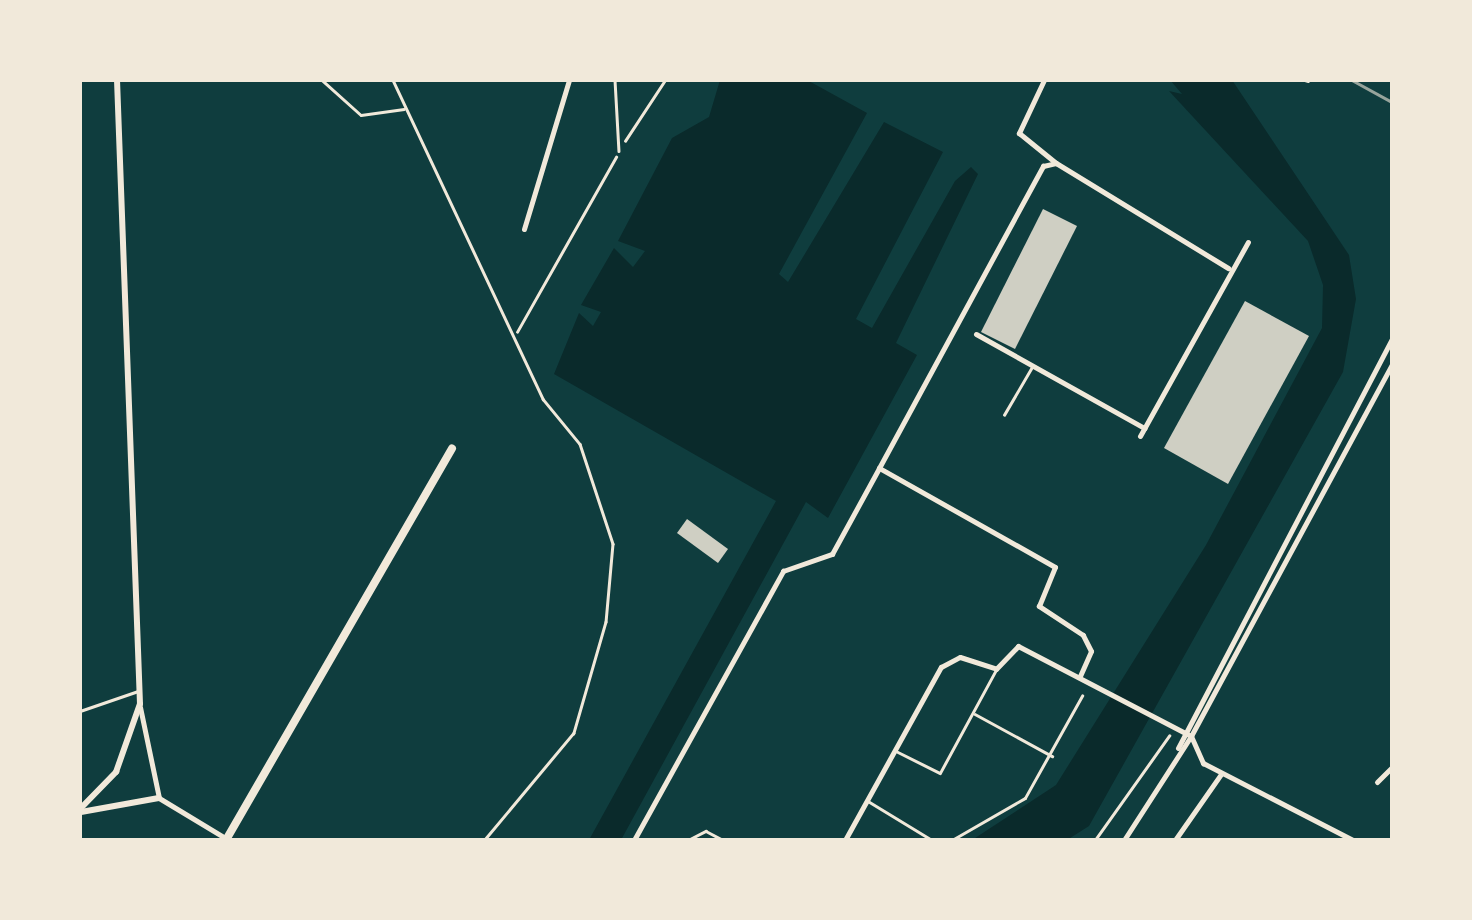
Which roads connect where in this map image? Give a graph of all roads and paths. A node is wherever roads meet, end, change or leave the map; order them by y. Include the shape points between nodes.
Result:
1 (117, 80) edge
2 (322, 80) edge
3 (393, 80) edge
4 (569, 80) edge
5 (615, 80) edge
6 (666, 80) edge
7 (1044, 80) edge
8 (406, 108) junction
9 (619, 151) junction
10 (1056, 164) junction
11 (524, 229) dead end
12 (1248, 242) dead end
13 (1228, 268) junction
14 (517, 332) junction
15 (976, 334) dead end
16 (1392, 339) edge
17 (1392, 364) edge
18 (1032, 366) junction
19 (1004, 415) dead end
20 (1144, 428) junction
21 (1140, 436) dead end
22 (452, 448) dead end
23 (879, 468) junction
24 (996, 668) junction
25 (1080, 676) junction
26 (139, 690) junction
27 (1082, 696) dead end
28 (140, 704) junction
29 (80, 711) edge
30 (974, 714) junction
31 (1182, 731) junction
32 (1170, 735) dead end
33 (1191, 736) junction
34 (894, 750) junction
35 (1178, 751) junction
36 (1052, 756) junction
37 (1392, 768) edge
38 (1221, 774) junction
39 (1377, 782) dead end
40 (159, 798) junction
41 (866, 800) junction
42 (80, 811) edge
43 (226, 840) edge
44 (485, 840) edge
45 (634, 840) edge
46 (688, 840) edge
47 (723, 840) edge
48 (844, 840) edge
49 (932, 840) edge
50 (952, 840) edge
51 (1096, 840) edge
52 (1124, 840) edge
53 (1175, 840) edge
54 (1353, 840) edge

1 - 26 street
2 - 8 path via 360,115
3 - 8 path
4 - 11 street
5 - 9 lane
6 - 9 path
7 - 10 street via 1019,133
8 - 14 path
9 - 14 path
10 - 13 street
10 - 23 street via 1043,166
12 - 13 street
13 - 20 street
14 - 44 path via 543,399 580,444 613,544 606,622 574,733
15 - 18 street
16 - 31 street
17 - 33 street
18 - 19 lane
18 - 20 street
20 - 21 street
22 - 43 main road
23 - 25 street via 1056,567 1039,606 1083,635 1092,650
23 - 45 street via 832,554 783,571
24 - 25 street via 1027,646
24 - 30 lane
24 - 34 street via 960,658 942,666
25 - 31 street
26 - 28 street
26 - 29 lane
27 - 36 lane
28 - 40 street
28 - 42 street via 116,772
30 - 34 lane via 940,774
30 - 36 lane
31 - 33 street
31 - 35 street
32 - 51 path via 1153,747
33 - 35 street
33 - 38 street via 1203,763
34 - 41 street
35 - 52 street
36 - 50 lane via 1025,798
37 - 39 street
38 - 53 street
38 - 54 street
40 - 42 street
40 - 43 street
41 - 48 street
41 - 49 lane
46 - 47 lane via 706,831

